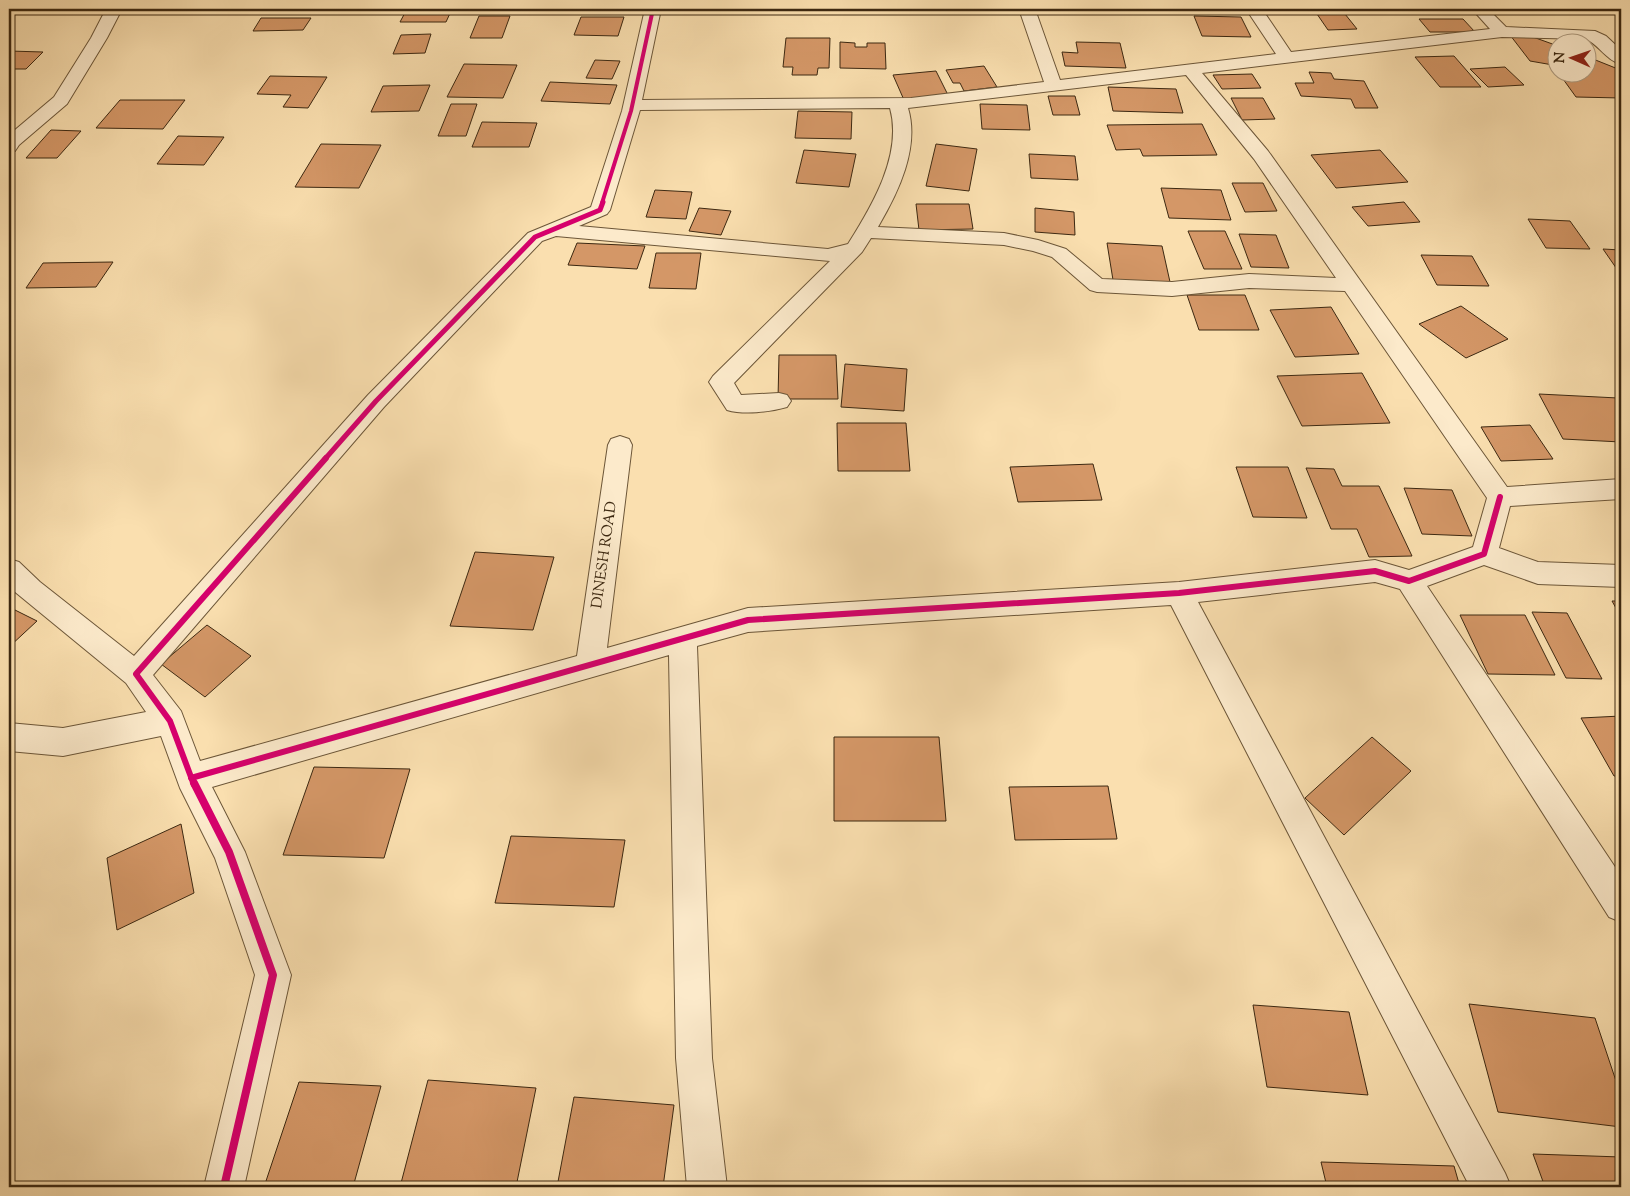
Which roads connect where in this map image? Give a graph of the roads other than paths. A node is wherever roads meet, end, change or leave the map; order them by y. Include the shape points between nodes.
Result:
1 (114, 9) edge
2 (654, 9) edge
3 (1027, 9) edge
4 (1254, 9) edge
5 (1480, 9) edge
6 (1502, 32) junction
7 (1287, 58) junction
8 (1621, 59) edge
9 (1190, 69) junction
10 (1054, 86) junction
11 (898, 104) junction
12 (631, 105) junction
13 (9, 119) edge
14 (37, 120) junction
15 (9, 147) edge
16 (553, 229) junction
17 (860, 240) junction
18 (1352, 285) junction
19 (779, 401) dead end
20 (620, 445) dead end
21 (1621, 489) edge
22 (1500, 497) junction
23 (1484, 554) junction
24 (9, 570) edge
25 (1621, 576) edge
26 (1409, 581) junction
27 (1179, 593) junction
28 (683, 638) junction
29 (590, 665) junction
30 (136, 674) junction
31 (170, 721) junction
32 (9, 737) edge
33 (191, 778) junction
34 (1621, 905) edge
35 (224, 1187) edge
36 (707, 1187) edge
37 (1491, 1187) edge

1 - 14 street via 61,100
2 - 12 street
3 - 10 street
4 - 7 street
5 - 6 street
6 - 7 street
6 - 8 street via 1589,34 1600,39
7 - 9 street
9 - 10 street
9 - 18 street via 1262,155
10 - 11 street
11 - 12 street
11 - 17 street via 904,129 891,183
12 - 16 street via 600,210
13 - 14 street
14 - 15 street
16 - 17 street via 828,254
16 - 30 street via 535,237 376,401
17 - 18 street via 1004,239 1059,253 1098,285 1172,289 1249,281
17 - 19 street via 721,382 735,404
18 - 22 street
20 - 29 street, DINESH ROAD
21 - 22 street
22 - 23 street
23 - 25 street via 1538,573
23 - 26 street
24 - 30 street
26 - 27 street via 1375,571
26 - 34 street
27 - 28 street via 748,620
27 - 37 street
28 - 29 street
28 - 36 street via 694,1058
29 - 33 street
30 - 31 street
31 - 32 street via 63,742
31 - 33 street
33 - 35 street via 229,852 273,975

